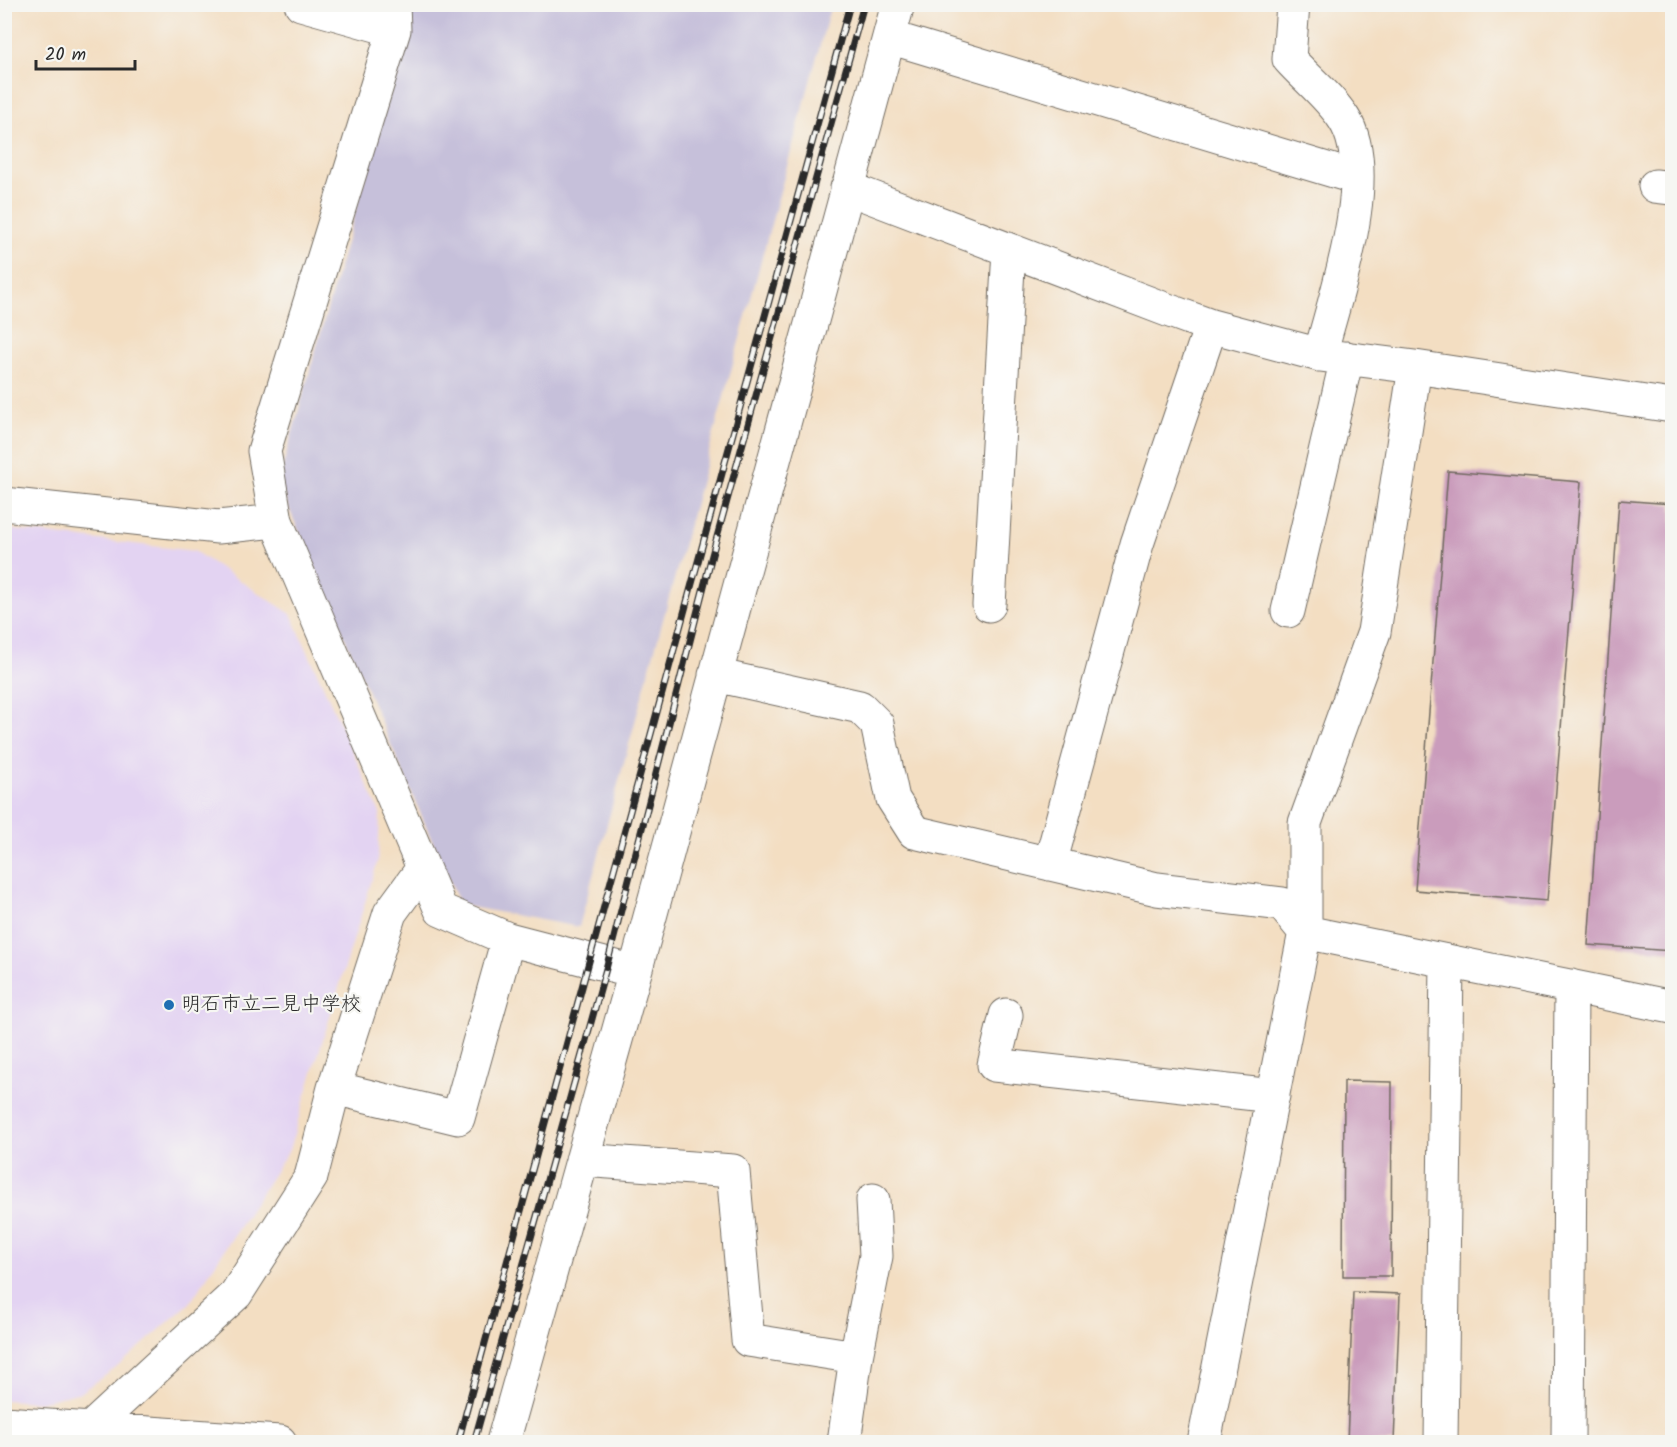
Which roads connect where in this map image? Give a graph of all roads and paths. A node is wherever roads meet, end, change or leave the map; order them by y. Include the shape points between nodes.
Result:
1 (301, 4) edge
2 (898, 4) edge
3 (1293, 4) edge
4 (394, 17) edge
5 (889, 37) junction
6 (1357, 178) junction
7 (847, 188) junction
8 (1009, 250) junction
9 (1211, 326) junction
10 (1334, 357) junction
11 (1415, 367) junction
12 (1672, 406) edge
13 (4, 504) edge
14 (276, 521) junction
15 (989, 605) dead end
16 (1288, 610) dead end
17 (715, 675) junction
18 (1050, 864) junction
19 (423, 868) junction
20 (1305, 932) junction
21 (508, 939) junction
22 (1447, 961) junction
23 (635, 972) junction
24 (1570, 986) junction
25 (1672, 1007) edge
26 (1006, 1015) dead end
27 (334, 1088) junction
28 (1273, 1096) junction
29 (582, 1160) junction
30 (873, 1200) dead end
31 (856, 1357) junction
32 (4, 1423) edge
33 (90, 1429) junction
34 (280, 1443) edge
35 (503, 1443) edge
36 (844, 1443) edge
37 (1204, 1443) edge
38 (1441, 1443) edge
39 (1568, 1443) edge

1 - 4 street
2 - 5 street
3 - 6 street via 1289,58 1345,120 1359,163
4 - 14 street via 264,451
5 - 6 street
5 - 7 street
6 - 10 street
7 - 8 street
7 - 17 street
8 - 9 street
8 - 15 street
9 - 10 street
9 - 18 street via 1137,544
10 - 11 street
10 - 16 street
11 - 12 street
11 - 20 street via 1374,632 1305,823
13 - 14 street via 218,527
14 - 19 street
17 - 18 street via 860,707 877,724 893,799 914,832
17 - 23 street
18 - 20 street via 1157,889 1282,904
19 - 21 street via 441,910
19 - 27 street via 390,913
20 - 22 street
20 - 28 street
21 - 23 street
21 - 27 street via 458,1118
22 - 24 street
22 - 38 street
23 - 29 street
24 - 25 street
24 - 39 street
26 - 28 street via 994,1065
27 - 33 street via 311,1177 236,1294
28 - 37 street
29 - 31 street via 733,1171 747,1340
29 - 35 street
30 - 31 street via 876,1256
31 - 36 street
32 - 33 street
33 - 34 street

